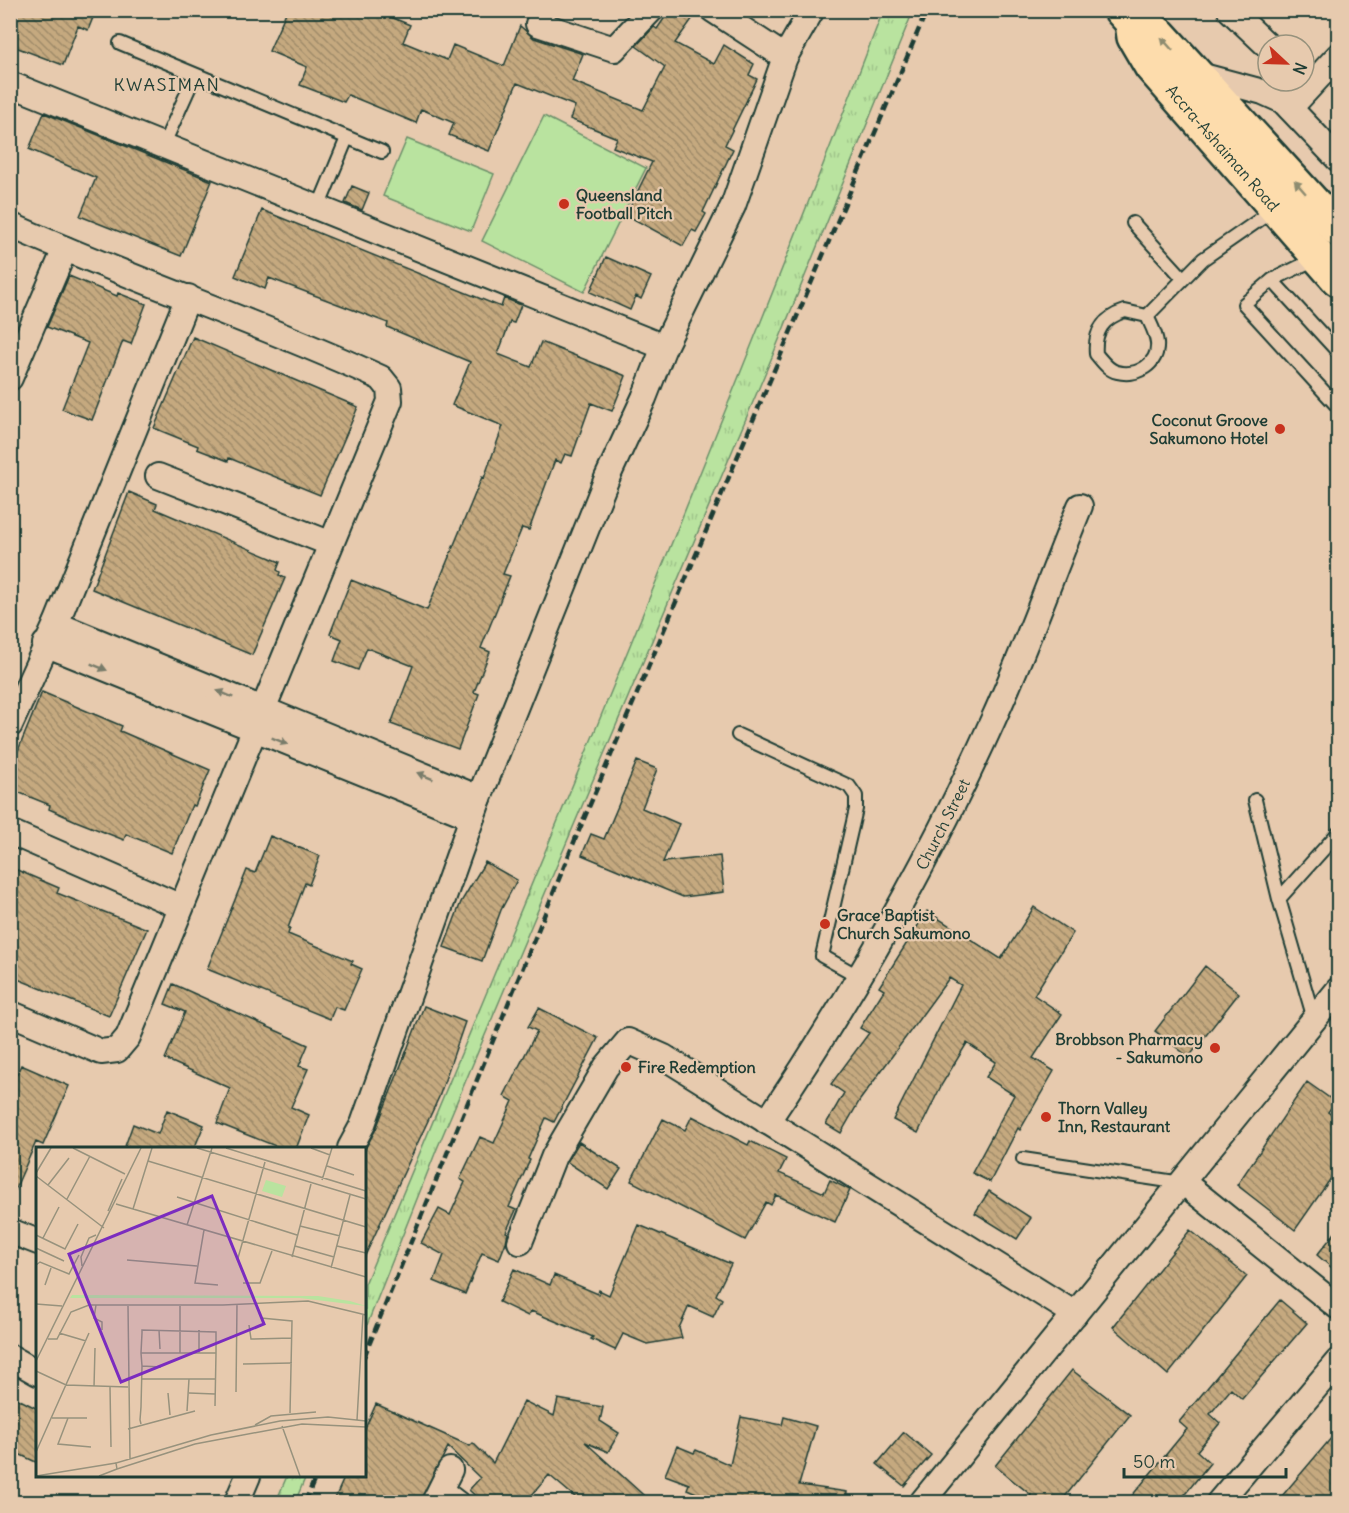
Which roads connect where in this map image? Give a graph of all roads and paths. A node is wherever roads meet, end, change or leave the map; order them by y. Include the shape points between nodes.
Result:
1 (651, 10) edge
2 (713, 10) edge
3 (812, 10) edge
4 (1230, 10) edge
5 (1127, 16) edge
6 (538, 24) dead end
7 (1256, 35) edge
8 (120, 44) dead end
9 (1338, 56) edge
10 (785, 57) junction
11 (1196, 74) junction
12 (1316, 74) edge
13 (195, 75) junction
14 (10, 84) edge
15 (1300, 93) edge
16 (1290, 108) junction
17 (347, 138) junction
18 (163, 146) junction
19 (382, 152) dead end
20 (1338, 159) edge
21 (318, 208) junction
22 (1276, 208) junction
23 (1133, 223) dead end
24 (10, 225) edge
25 (1338, 230) edge
26 (65, 249) junction
27 (1329, 268) edge
28 (1182, 277) junction
29 (1272, 280) junction
30 (188, 297) junction
31 (1147, 316) junction
32 (664, 347) junction
33 (1338, 352) edge
34 (10, 378) edge
35 (1338, 407) edge
36 (158, 476) dead end
37 (1080, 506) dead end
38 (329, 543) junction
39 (51, 634) junction
40 (257, 720) junction
41 (10, 725) edge
42 (738, 735) dead end
43 (1255, 800) dead end
44 (476, 807) junction
45 (10, 832) edge
46 (1338, 833) edge
47 (1279, 899) junction
48 (179, 906) junction
49 (860, 976) junction
50 (1338, 990) edge
51 (10, 1013) edge
52 (1315, 1020) junction
53 (767, 1122) junction
54 (351, 1147) edge
55 (1023, 1159) dead end
56 (1184, 1183) junction
57 (10, 1231) edge
58 (36, 1241) edge
59 (520, 1242) dead end
60 (1338, 1307) edge
61 (1075, 1314) junction
62 (10, 1357) edge
63 (1338, 1361) edge
64 (36, 1372) edge
65 (248, 1477) edge
66 (442, 1486) edge
67 (237, 1503) edge
68 (465, 1503) edge
69 (922, 1503) edge
70 (1219, 1503) edge

1 - 6 street via 614,49
2 - 10 street
3 - 10 street
4 - 7 street
11 -> 5 main road via 1161,36
5 - 22 main road, Accra-Ashaiman Road via 1151,66
8 - 13 lane
9 - 12 street
10 - 32 street via 733,206
11 - 16 street via 1273,96
25 -> 11 main road
13 - 17 lane
13 - 18 lane
14 - 18 street
15 - 16 street
16 - 20 street
17 - 19 lane
17 - 21 lane
18 - 21 street
21 - 32 street
22 - 27 main road, Accra-Ashaiman Road
22 - 28 lane
23 - 28 lane
24 - 26 street
26 - 30 street
26 - 34 street
27 - 29 lane
28 - 31 lane
29 - 33 lane
29 - 35 lane via 1244,304
30 - 38 street via 366,371 381,378 389,388 390,401
30 - 39 street
31 - 31 lane via 1155,333 1155,357 1147,367 1132,373 1116,372 1096,354 1094,338 1100,326 1114,314 1125,311
32 - 44 street via 602,489
36 - 38 street
37 - 49 street, Church Street via 993,719 936,837
38 - 40 street
39 - 40 street
39 - 41 street
40 - 44 street
40 - 48 street
42 - 49 lane via 849,786 856,796 822,956
43 - 47 lane
44 - 54 street via 363,1124
45 - 48 street
46 - 47 lane
47 - 52 lane
48 - 51 street via 128,1036 117,1050 101,1052 85,1047
49 - 53 street, Church Street
50 - 52 street
52 - 56 street
53 - 59 street via 664,1057 628,1041 606,1067 554,1156
53 - 61 street
55 - 56 lane
56 - 60 street
56 - 61 street
57 - 58 street
61 - 69 street
62 - 64 street
63 - 70 street
65 - 67 street
66 - 68 lane

